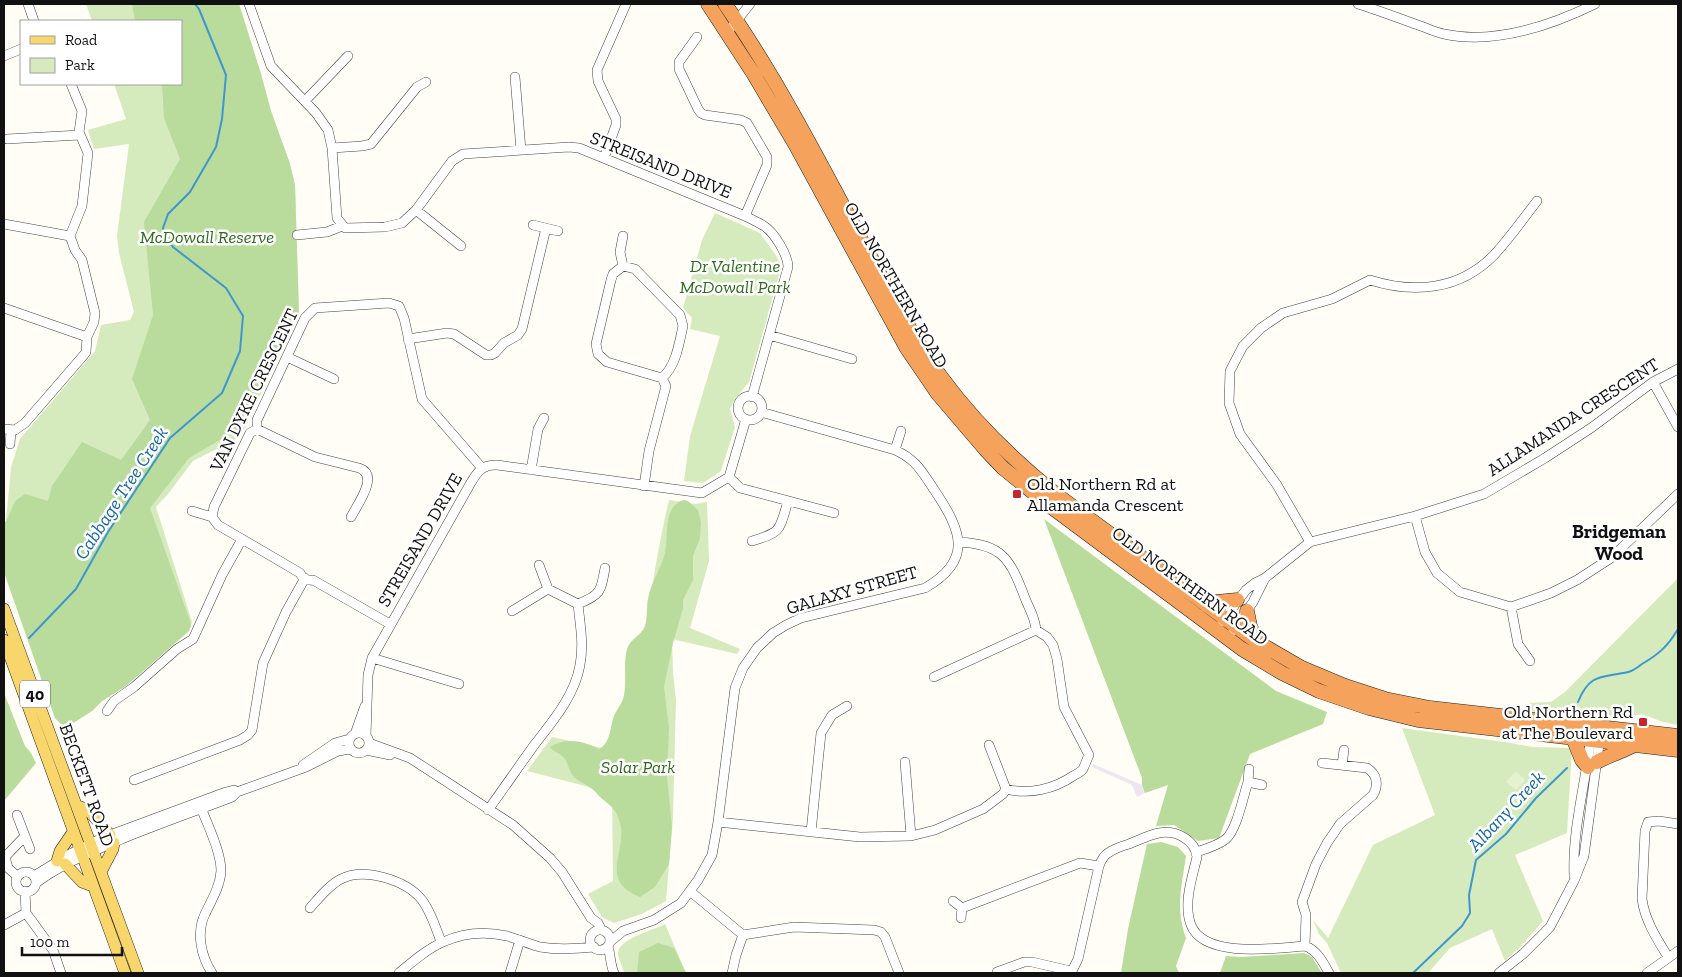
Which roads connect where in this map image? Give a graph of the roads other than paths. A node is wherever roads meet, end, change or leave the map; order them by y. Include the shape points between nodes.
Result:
1 (28, 4) edge
2 (249, 4) edge
3 (626, 4) edge
4 (708, 4) edge
5 (725, 4) edge
6 (750, 4) edge
7 (1358, 4) edge
8 (1595, 4) edge
9 (34, 20) edge
10 (736, 21) junction
11 (727, 33) junction
12 (697, 37) dead end
13 (20, 50) edge
14 (4, 56) edge
15 (348, 56) dead end
16 (515, 77) dead end
17 (426, 82) dead end
18 (71, 85) edge
19 (305, 101) junction
20 (80, 135) junction
21 (7, 139) dead end
22 (332, 148) junction
23 (521, 150) junction
24 (604, 158) junction
25 (1537, 201) dead end
26 (416, 210) junction
27 (745, 216) junction
28 (4, 224) edge
29 (534, 224) dead end
30 (342, 226) junction
31 (546, 228) junction
32 (558, 231) dead end
33 (298, 235) dead end
34 (70, 236) junction
35 (623, 236) dead end
36 (461, 246) dead end
37 (623, 266) junction
38 (4, 308) edge
39 (769, 335) junction
40 (87, 337) junction
41 (408, 339) junction
42 (287, 357) junction
43 (852, 359) dead end
44 (1678, 369) edge
45 (662, 378) junction
46 (334, 379) dead end
47 (1653, 382) junction
48 (752, 397) junction
49 (760, 412) junction
50 (544, 418) dead end
51 (746, 419) junction
52 (1678, 427) edge
53 (257, 428) junction
54 (8, 430) edge
55 (901, 431) dead end
56 (10, 444) dead end
57 (895, 450) junction
58 (482, 468) junction
59 (531, 470) junction
60 (729, 477) junction
61 (644, 486) junction
62 (1678, 494) edge
63 (788, 501) junction
64 (192, 510) dead end
65 (834, 513) dead end
66 (1415, 516) junction
67 (351, 517) dead end
68 (212, 518) junction
69 (242, 538) junction
70 (752, 541) dead end
71 (958, 542) junction
72 (1310, 542) junction
73 (539, 565) dead end
74 (605, 568) dead end
75 (305, 578) junction
76 (1265, 578) junction
77 (548, 589) junction
78 (578, 604) junction
79 (1206, 605) junction
80 (1242, 606) junction
81 (1511, 607) junction
82 (4, 609) edge
83 (512, 612) dead end
84 (390, 624) junction
85 (1225, 629) junction
86 (1036, 630) junction
87 (4, 640) edge
88 (1257, 642) junction
89 (372, 658) junction
90 (1530, 662) dead end
91 (934, 678) dead end
92 (459, 684) dead end
93 (367, 698) junction
94 (847, 706) dead end
95 (107, 711) dead end
96 (1596, 734) junction
97 (352, 736) junction
98 (1678, 736) edge
99 (1574, 738) junction
100 (367, 743) junction
101 (989, 745) dead end
102 (1634, 745) junction
103 (350, 749) junction
104 (1344, 750) dead end
105 (1678, 750) edge
106 (905, 762) dead end
107 (1322, 763) dead end
108 (1342, 765) junction
109 (1592, 765) junction
110 (1249, 769) dead end
111 (289, 772) junction
112 (134, 780) dead end
113 (1248, 782) junction
114 (1262, 784) dead end
115 (1006, 789) junction
116 (76, 805) junction
117 (200, 806) junction
118 (488, 810) junction
119 (16, 815) dead end
120 (718, 822) junction
121 (1678, 824) edge
122 (73, 832) junction
123 (811, 832) junction
124 (24, 836) junction
125 (911, 836) junction
126 (112, 839) junction
127 (92, 847) junction
128 (30, 849) dead end
129 (1196, 852) junction
130 (80, 853) junction
131 (61, 863) junction
132 (1099, 866) junction
133 (101, 872) junction
134 (17, 876) junction
135 (35, 879) junction
136 (93, 886) junction
137 (25, 891) junction
138 (691, 892) junction
139 (953, 901) dead end
140 (310, 908) dead end
141 (962, 908) junction
142 (26, 914) junction
143 (961, 918) dead end
144 (4, 925) edge
145 (624, 931) junction
146 (598, 932) junction
147 (743, 935) junction
148 (520, 940) junction
149 (441, 942) junction
150 (603, 946) junction
151 (1306, 946) junction
152 (576, 948) junction
153 (1678, 952) edge
154 (1668, 958) junction
155 (994, 971) edge
156 (1071, 972) edge
157 (61, 973) edge
158 (125, 973) edge
159 (138, 973) edge
160 (212, 973) edge
161 (399, 973) edge
162 (510, 973) edge
163 (614, 973) edge
164 (732, 973) edge
165 (899, 973) edge
166 (1329, 973) edge
167 (1499, 973) edge
168 (1647, 973) edge

1 - 9 street
2 - 19 street via 271,66
3 - 24 street via 597,70 598,81 616,120
4 - 11 highway, OLD NORTHERN ROAD
5 - 10 highway, OLD NORTHERN ROAD
6 - 10 street
7 - 8 street via 1444,34 1486,37 1548,24
10 - 11 street
10 - 79 highway, OLD NORTHERN ROAD via 790,108 913,334 956,397 1030,473
11 - 85 highway, OLD NORTHERN ROAD via 795,144 906,347 953,413 991,456 1032,492
12 - 27 street via 679,62 679,69 698,109 706,115 746,123 767,157
13 - 14 street
15 - 19 street
16 - 23 street
17 - 22 street via 417,87 371,144
18 - 20 street via 82,111
19 - 22 street via 326,125
20 - 21 street
20 - 34 street via 87,147 88,159 80,215
22 - 30 street via 337,218
23 - 24 street, STREISAND DRIVE via 578,148
23 - 26 street, STREISAND DRIVE via 470,152 458,157
24 - 27 street, STREISAND DRIVE
25 - 72 street via 1493,256 1469,276 1440,286 1416,289 1370,280 1332,299 1283,313 1243,346 1230,370 1229,403 1240,434 1277,485
26 - 30 street, STREISAND DRIVE via 395,226
26 - 36 street
27 - 39 street, STREISAND DRIVE via 770,231 788,262
28 - 34 street
29 - 31 street
30 - 33 street, STREISAND DRIVE via 327,232
31 - 32 street
31 - 41 street via 518,335 491,355 454,334
34 - 40 street via 82,260 95,313
35 - 37 street via 620,252
37 - 45 street via 635,268 680,315 683,326 674,360
37 - 45 street via 612,280 596,344 598,354 607,362
38 - 40 street
39 - 43 street
39 - 48 street, STREISAND DRIVE
40 - 54 street via 83,356 25,423 15,430
41 - 42 street, VAN DYKE CRESCENT via 402,310 397,304 315,308 305,318
41 - 58 street, VAN DYKE CRESCENT via 422,399
42 - 46 street
42 - 53 street, VAN DYKE CRESCENT via 257,420
44 - 47 street, ALLAMANDA CRESCENT
45 - 61 street via 666,386 649,451
47 - 52 street
47 - 66 street, ALLAMANDA CRESCENT via 1576,438 1484,494
48 - 49 street via 760,402
48 - 51 street, STREISAND DRIVE via 744,398 738,405 739,414
49 - 51 street via 753,419
49 - 57 street
50 - 59 street via 538,428
51 - 60 street, STREISAND DRIVE
53 - 67 street via 315,457 363,469 368,477 367,486
53 - 68 street, VAN DYKE CRESCENT via 250,433 214,507
54 - 56 street
55 - 57 street
57 - 71 street via 921,470 950,513
58 - 59 street, STREISAND DRIVE via 492,464
58 - 84 street, STREISAND DRIVE
59 - 61 street, STREISAND DRIVE
60 - 61 street, STREISAND DRIVE via 702,493
60 - 63 street via 740,488
62 - 81 street via 1600,566 1550,593
63 - 65 street
63 - 70 street via 778,530
64 - 68 street
66 - 72 street, ALLAMANDA CRESCENT
66 - 81 street via 1425,552 1437,573 1460,592
68 - 69 street
69 - 75 street
69 - 95 street via 193,639 114,701
71 - 86 street via 992,548 1005,557 1035,617
71 - 120 street, GALAXY STREET via 955,558 947,572 925,588 802,618 773,633 758,648 743,668 735,688
72 - 76 street, ALLAMANDA CRESCENT
73 - 77 street
74 - 78 street via 599,592
75 - 84 street
75 - 112 street via 263,663 252,730 248,735
76 - 80 street, ALLAMANDA CRESCENT via 1260,590
76 - 80 street, ALLAMANDA CRESCENT via 1255,583
77 - 78 street
77 - 83 street
78 - 118 street via 583,647 574,685 551,723
79 - 80 highway via 1216,602
79 - 85 highway, OLD NORTHERN ROAD
80 - 85 street, ALLAMANDA CRESCENT
80 - 85 street, ALLAMANDA CRESCENT
80 - 88 highway
81 - 90 street via 1518,644
82 - 116 main road, BECKETT ROAD / 40
84 - 89 street, STREISAND DRIVE
85 - 88 highway, OLD NORTHERN ROAD
85 - 99 highway, OLD NORTHERN ROAD via 1259,660 1299,682 1369,708 1442,724
86 - 91 street
86 - 115 street via 1053,645 1064,707 1089,755 1082,771 1064,782 1033,791
87 - 122 main road, BECKETT ROAD / 40
88 - 96 highway, OLD NORTHERN ROAD via 1321,677 1385,699
89 - 92 street
89 - 93 street, STREISAND DRIVE
93 - 97 street, STREISAND DRIVE
93 - 100 street, STREISAND DRIVE
94 - 123 street via 832,714 822,733
96 - 98 highway, OLD NORTHERN ROAD
96 - 99 highway, OLD NORTHERN ROAD
96 - 102 highway, OLD NORTHERN ROAD
96 - 109 street
97 - 100 street via 361,733
97 - 103 street via 348,742
97 - 111 street
99 - 109 highway via 1582,760
100 - 103 street via 356,753
100 - 118 street via 410,758
101 - 115 street
102 - 105 highway, OLD NORTHERN ROAD
102 - 109 highway
103 - 111 street
104 - 108 street
106 - 125 street
107 - 108 street
108 - 151 street via 1367,768 1377,782 1377,789 1334,831 1316,864 1302,902 1306,915
109 - 167 street via 1584,856 1574,881 1550,927 1524,954
110 - 113 street
111 - 117 street via 237,792 232,797
113 - 114 street
113 - 129 street via 1232,831 1208,849
115 - 125 street via 984,809 935,830
116 - 126 main road via 88,810
116 - 127 main road, BECKETT ROAD / 40
117 - 126 street
117 - 160 street via 220,863 219,882 204,917 200,939
118 - 146 street via 513,825 550,858 591,918 598,923
119 - 124 street
120 - 123 street
120 - 138 street, GALAXY STREET via 712,855
121 - 154 street via 1648,822 1645,831 1643,910
122 - 130 main road, BECKETT ROAD / 40
122 - 131 main road via 60,851
123 - 125 street via 860,837
124 - 128 street
124 - 134 street via 5,857 8,868
126 - 127 street
126 - 133 main road via 113,849
127 - 130 street
127 - 133 main road, BECKETT ROAD / 40
129 - 132 street via 1184,837 1158,833 1108,853
129 - 151 street via 1188,901 1191,924 1196,934 1232,949
130 - 131 street
130 - 136 main road, BECKETT ROAD / 40
131 - 135 street
131 - 136 main road via 82,882
132 - 141 street via 1080,863
132 - 156 street via 1078,959
133 - 159 main road, BECKETT ROAD / 40
134 - 135 street via 25,872
134 - 137 street via 17,886
135 - 137 street via 33,888
136 - 158 main road, BECKETT ROAD / 40
137 - 142 street
138 - 145 street, GALAXY STREET via 667,913
138 - 147 street
139 - 141 street
140 - 149 street via 339,880 351,874 380,877 404,884 422,900
141 - 143 street
142 - 144 street
142 - 157 street via 53,950
145 - 146 street, GALAXY STREET
145 - 150 street, GALAXY STREET
146 - 150 street via 610,936
146 - 150 street via 591,943
146 - 152 street
147 - 164 street
147 - 165 street via 794,927 874,930 885,937
148 - 149 street via 491,934 468,934
148 - 152 street via 564,950
148 - 162 street
149 - 161 street
150 - 152 street
150 - 163 street via 610,954
151 - 166 street via 1312,948
153 - 154 street
154 - 168 street
155 - 156 street via 1032,962

